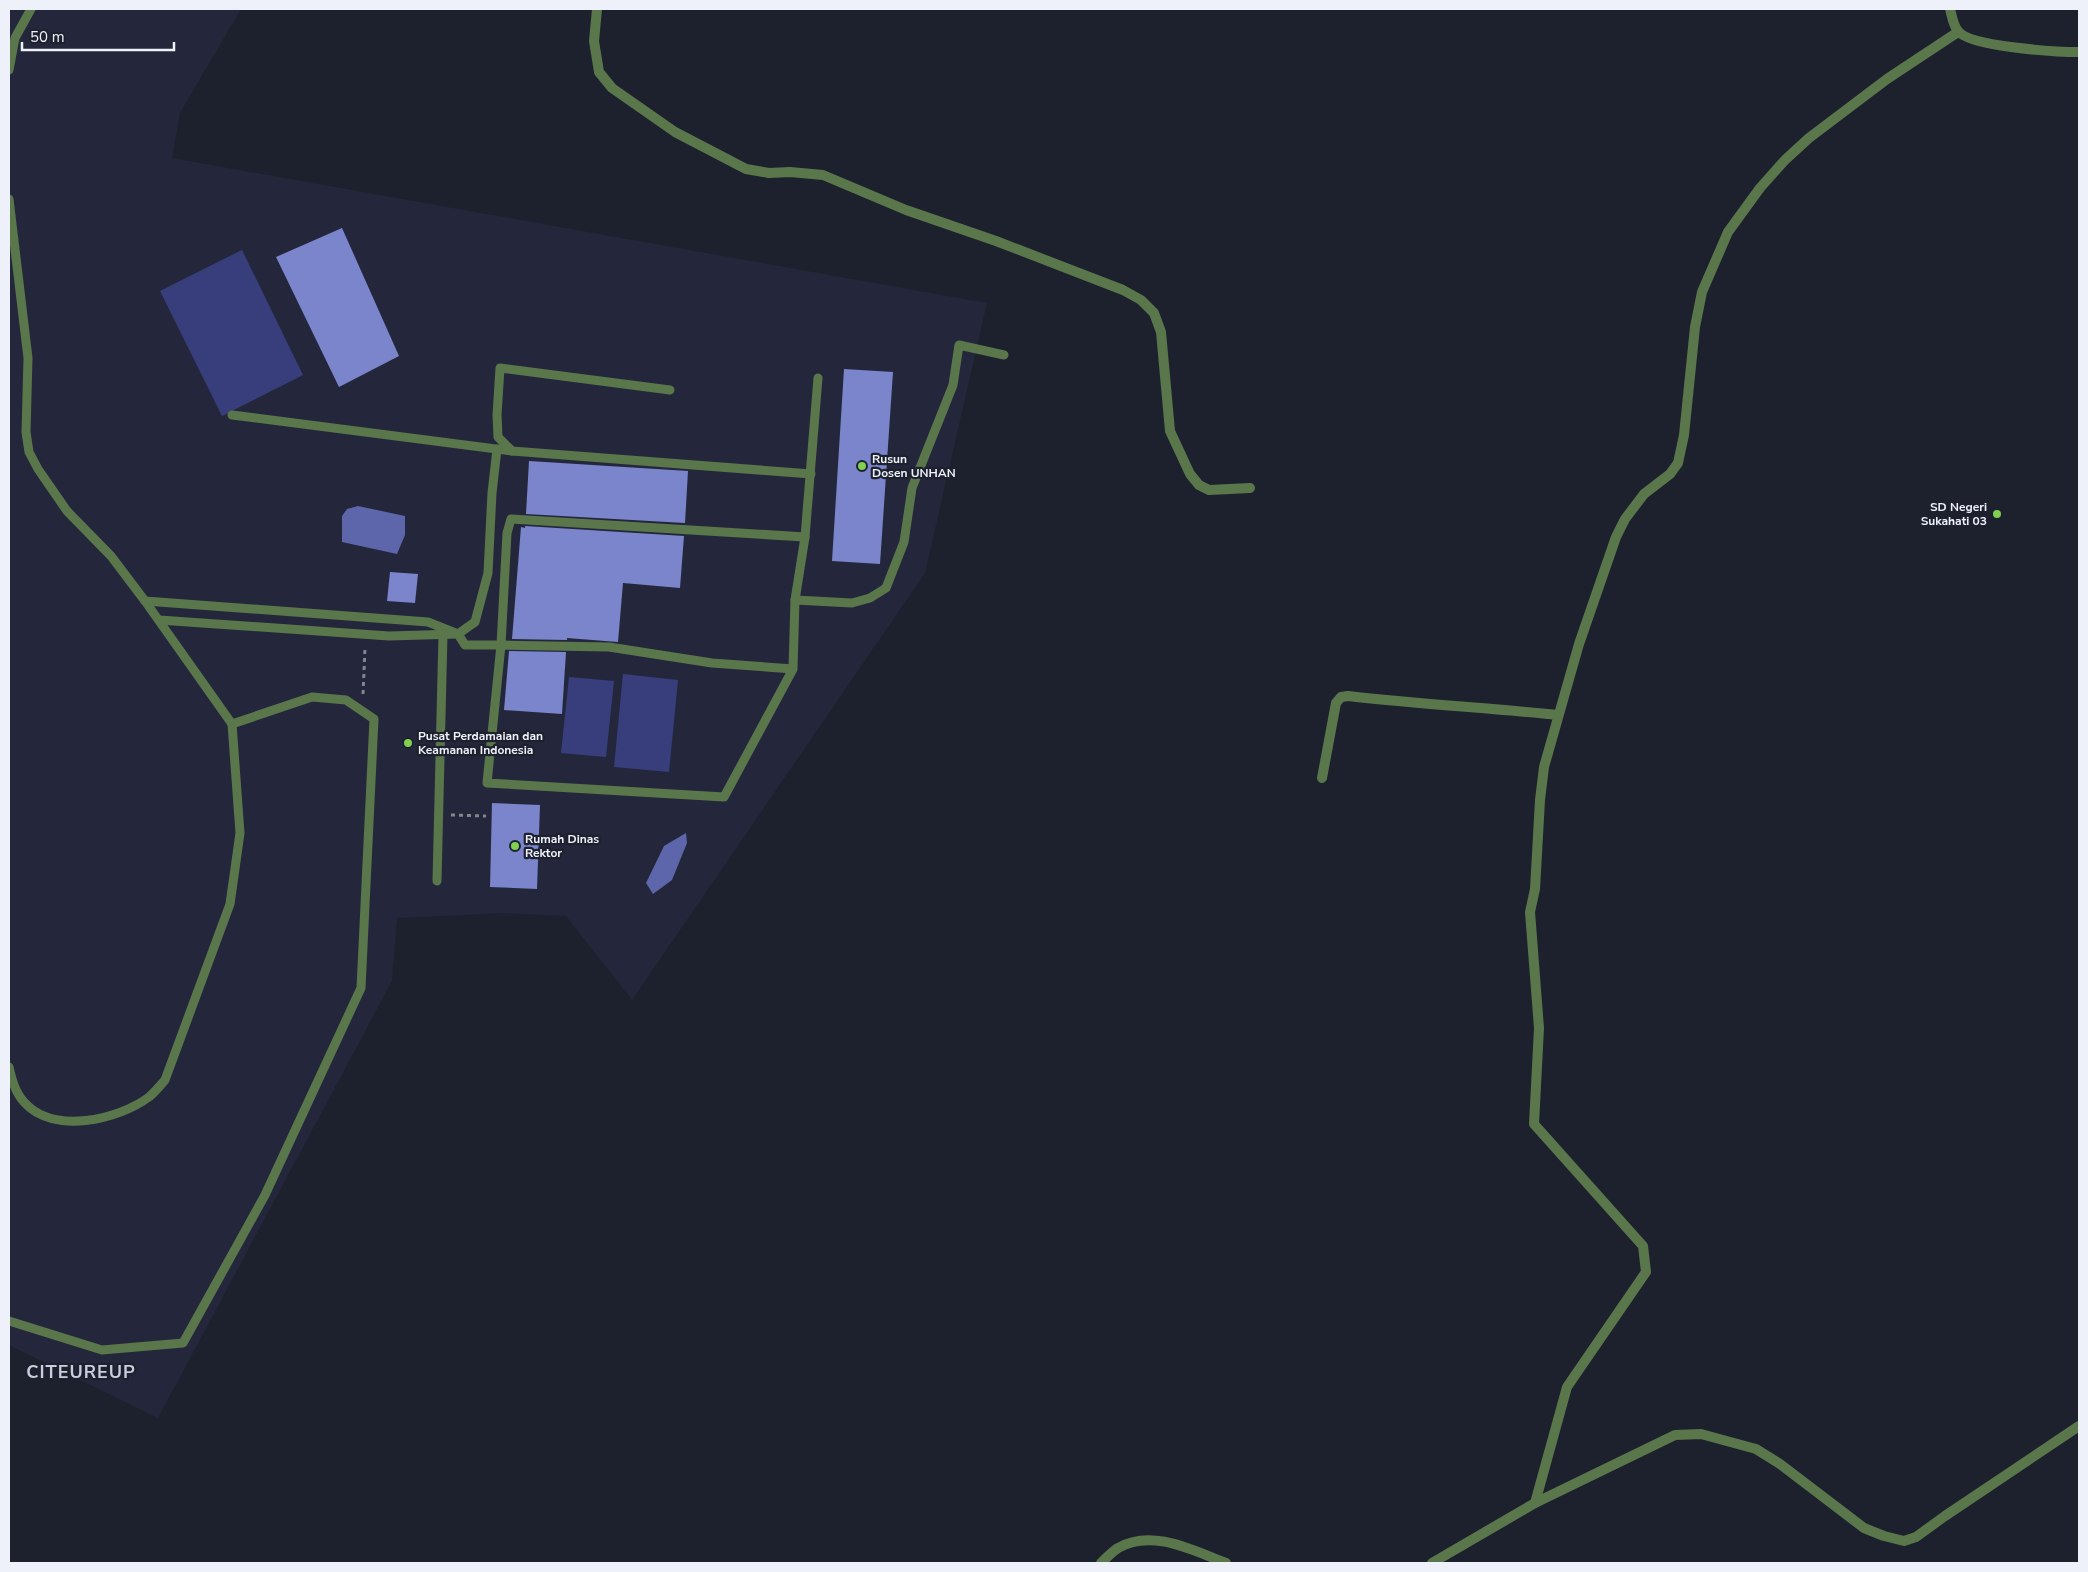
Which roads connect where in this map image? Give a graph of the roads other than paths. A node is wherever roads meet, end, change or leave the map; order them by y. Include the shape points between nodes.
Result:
1 (31, 9) edge
2 (597, 9) edge
3 (1950, 9) edge
4 (1958, 32) junction
5 (2079, 52) edge
6 (9, 70) edge
7 (9, 199) edge
8 (1004, 355) dead end
9 (818, 378) dead end
10 (670, 390) dead end
11 (232, 415) dead end
12 (497, 449) junction
13 (512, 451) junction
14 (811, 474) junction
15 (1250, 488) dead end
16 (805, 537) junction
17 (796, 600) junction
18 (146, 601) junction
19 (159, 620) junction
20 (443, 634) junction
21 (458, 634) junction
22 (501, 645) junction
23 (793, 669) junction
24 (1558, 715) junction
25 (232, 724) junction
26 (1322, 778) dead end
27 (437, 881) dead end
28 (9, 1067) edge
29 (9, 1321) edge
30 (2079, 1426) edge
31 (1535, 1503) junction
32 (1101, 1563) edge
33 (1226, 1563) edge
34 (1432, 1563) edge

1 - 6 lane via 15,38
2 - 15 street via 594,41 599,72 612,88 675,132 746,169 823,175 1141,300 1154,313 1161,332 1170,431 1190,474 1199,485 1210,490
3 - 4 street
4 - 5 street via 1981,42
4 - 24 street via 1887,79 1809,138 1784,160 1728,232 1702,292 1678,463 1670,474 1644,494 1616,537
7 - 18 lane via 28,358 26,432 29,452 67,511 111,556
8 - 17 lane via 960,345 953,385 912,488 904,542 886,588 870,598 852,602
9 - 14 lane
10 - 13 lane via 500,368 498,437
11 - 12 lane
12 - 13 lane
12 - 21 lane via 488,573 476,622
13 - 14 lane
14 - 16 lane
16 - 17 lane
16 - 22 lane via 511,519 507,533
17 - 23 lane
18 - 19 lane
18 - 21 lane via 428,622
19 - 20 lane via 389,636
19 - 25 lane
20 - 21 lane
20 - 27 lane
21 - 22 lane via 465,645
22 - 23 lane via 609,647 712,663
22 - 23 lane via 487,783 724,797
24 - 26 street via 1341,697 1336,703
24 - 31 street via 1544,767 1535,889 1530,912 1539,1028 1534,1124 1642,1246 1646,1272 1567,1387
25 - 28 lane via 240,833 230,904 165,1080 149,1097 127,1110 95,1121 68,1121 49,1118 24,1102 15,1089
25 - 29 lane via 312,697 346,700 374,719 361,988 265,1195 183,1343 102,1350
30 - 31 street via 1916,1538 1904,1541 1864,1528 1756,1449 1701,1434 1675,1435
31 - 34 street
32 - 33 street via 1118,1548 1142,1540 1174,1544

